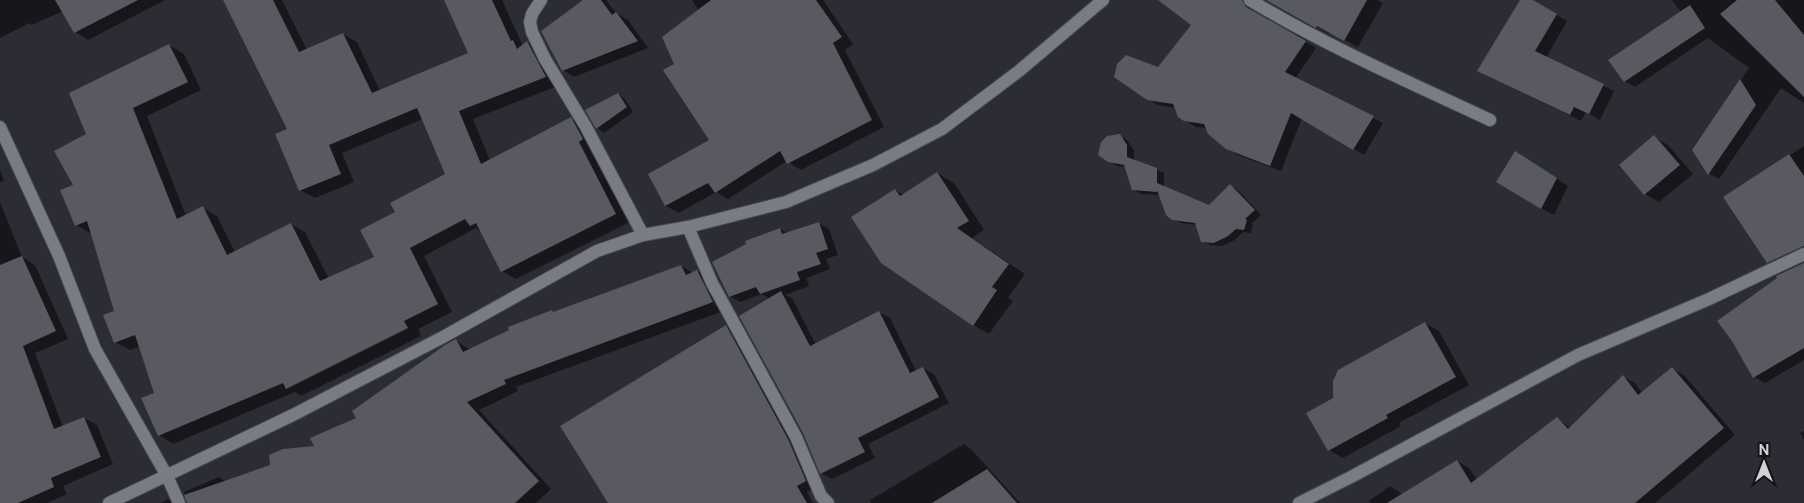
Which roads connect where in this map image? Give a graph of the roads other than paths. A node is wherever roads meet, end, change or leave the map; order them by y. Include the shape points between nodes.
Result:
1 (542, 0) edge
2 (1103, 0) edge
3 (1250, 0) edge
4 (1490, 120) dead end
5 (0, 127) edge
6 (688, 227) junction
7 (643, 235) junction
8 (1804, 254) edge
9 (167, 476) junction
10 (109, 503) edge
11 (179, 503) edge
12 (828, 503) edge
13 (1299, 503) edge

1 - 7 street via 532,14 532,32
2 - 6 street via 1019,71 942,128 873,165 786,202
3 - 4 street via 1354,55
5 - 9 street via 59,256 94,349
6 - 7 street
6 - 12 street via 712,283 796,437 821,496
7 - 9 street via 596,250 443,337
8 - 13 street via 1578,355
9 - 10 street
9 - 11 street

